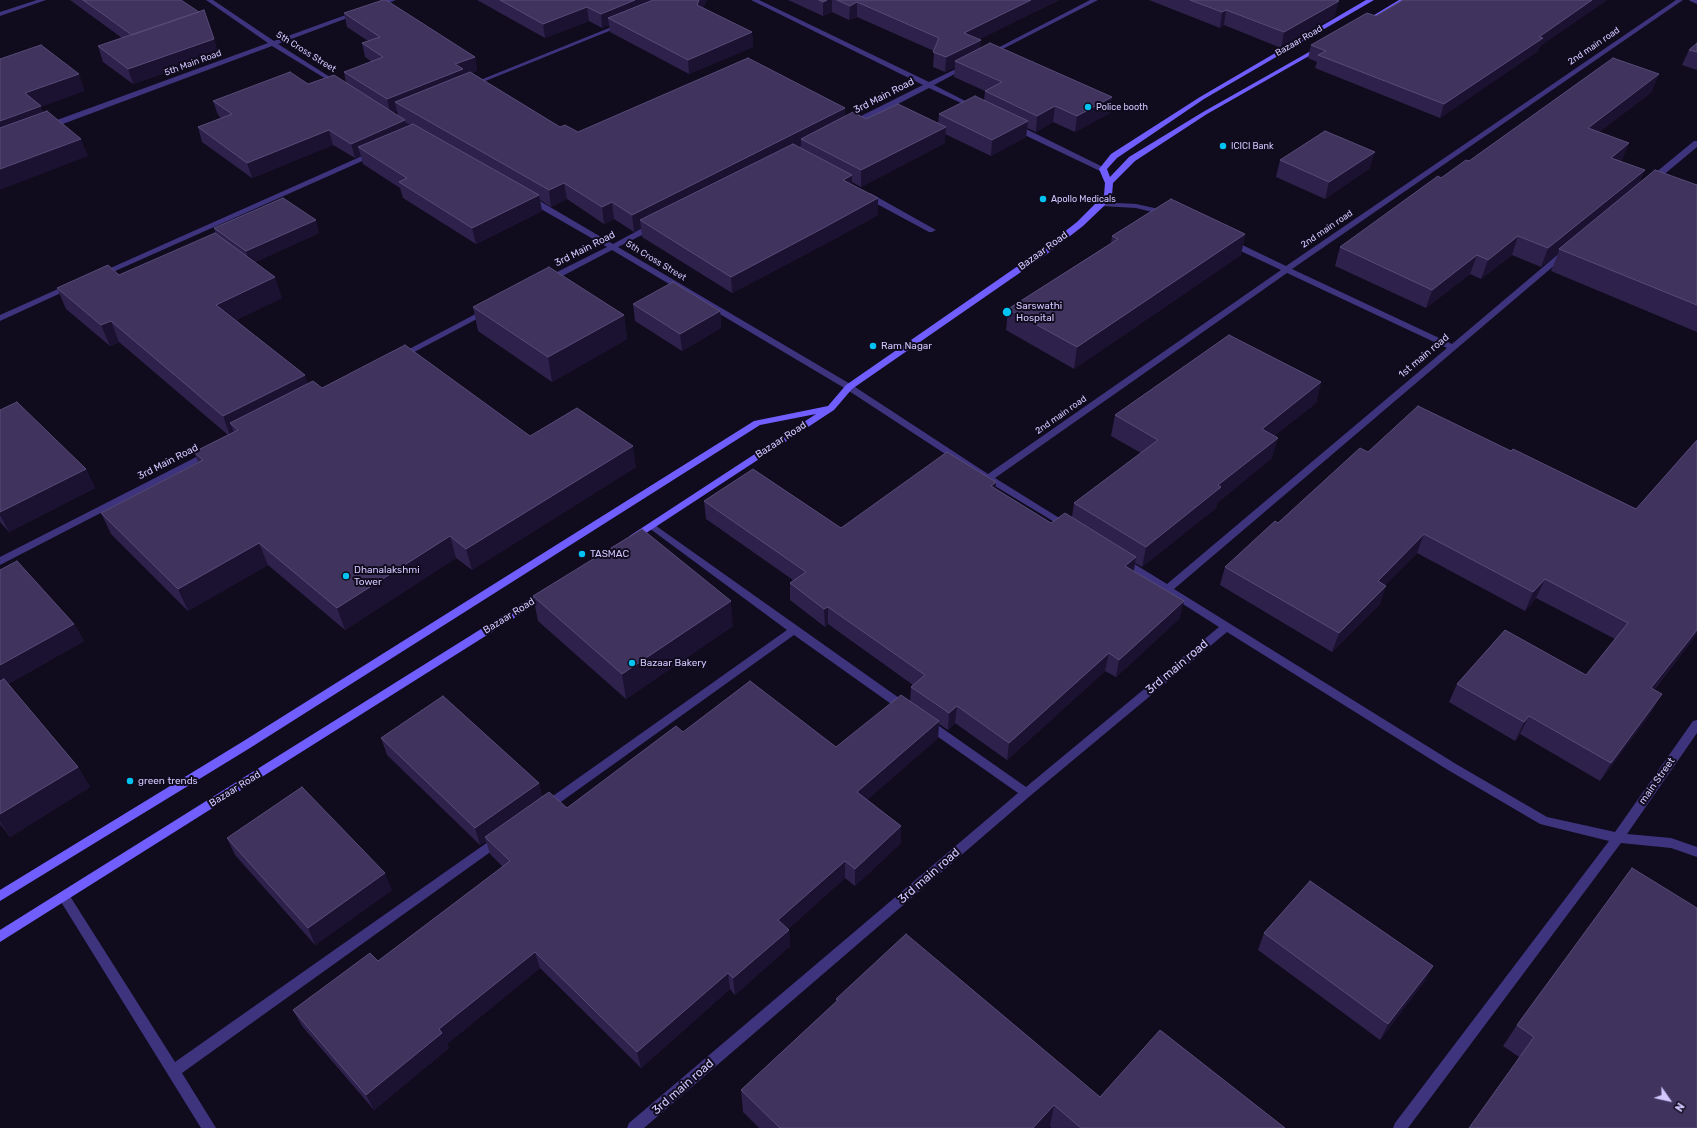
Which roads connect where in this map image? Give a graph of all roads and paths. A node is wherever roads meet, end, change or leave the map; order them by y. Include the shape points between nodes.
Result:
1 (43, 0) edge
2 (209, 0) edge
3 (393, 0) edge
4 (754, 0) edge
5 (1094, 0) edge
6 (1371, 0) edge
7 (1404, 0) edge
8 (1680, 0) edge
9 (1692, 0) edge
10 (1697, 2) edge
11 (0, 14) edge
12 (631, 20) edge
13 (1356, 28) edge
14 (272, 43) junction
15 (1328, 43) edge
16 (928, 85) junction
17 (345, 88) edge
18 (464, 88) edge
19 (984, 112) edge
20 (1005, 122) edge
21 (847, 127) edge
22 (44, 128) edge
23 (1697, 143) edge
24 (381, 151) edge
25 (1103, 169) junction
26 (1109, 183) junction
27 (1648, 184) edge
28 (862, 192) edge
29 (525, 197) edge
30 (1101, 204) junction
31 (1173, 217) edge
32 (661, 222) edge
33 (932, 230) dead end
34 (1223, 240) edge
35 (1574, 245) edge
36 (613, 247) junction
37 (1287, 269) junction
38 (95, 276) edge
39 (80, 283) edge
40 (543, 283) edge
41 (493, 308) edge
42 (0, 318) edge
43 (1452, 347) junction
44 (395, 359) edge
45 (849, 387) junction
46 (831, 408) junction
47 (218, 449) edge
48 (988, 478) junction
49 (652, 526) junction
50 (1074, 532) edge
51 (626, 542) edge
52 (1114, 556) edge
53 (0, 561) edge
54 (554, 587) edge
55 (1167, 589) junction
56 (1226, 627) junction
57 (794, 630) junction
58 (1697, 724) edge
59 (1026, 793) junction
60 (535, 814) edge
61 (509, 832) edge
62 (1618, 838) junction
63 (1697, 852) edge
64 (0, 896) edge
65 (64, 897) junction
66 (0, 937) edge
67 (172, 1071) junction
68 (209, 1128) edge
69 (634, 1128) edge
70 (1400, 1128) edge

1 - 11 street
2 - 14 street, 5th Cross Street
3 - 14 street, 5th Main Road
4 - 16 street
5 - 16 street, 3rd Main Road
6 - 25 main road, Bazaar Road via 1202,98 1114,156
7 - 13 main road
8 - 37 street, 2nd main road
9 - 10 street
12 - 18 street
14 - 17 street, 5th Cross Street
14 - 22 street, 5th Main Road
15 - 26 main road, Bazaar Road via 1205,113 1132,159
16 - 19 street
16 - 21 street, 3rd Main Road
20 - 25 street
23 - 27 street
24 - 38 street
25 - 26 main road
26 - 30 main road, Bazaar Road via 1108,195
28 - 33 street
29 - 36 street, 5th Cross Street
30 - 31 street via 1136,206
30 - 45 main road, Bazaar Road via 1044,252
32 - 36 street, 3rd Main Road
34 - 37 street
35 - 43 street, 1st main road
36 - 40 street, 3rd Main Road
36 - 45 street, 5th Cross Street
37 - 43 street
37 - 48 street, 2nd main road
39 - 42 street
41 - 44 street
43 - 55 street, 1st main road
45 - 46 main road, Bazaar Road
45 - 48 street, 5th Cross Street
46 - 49 main road, Bazaar Road
46 - 64 main road via 757,423 246,745
47 - 53 street, 3rd Main Road
48 - 50 street, 5th Cross Street
49 - 51 main road, Bazaar Road
49 - 57 street
52 - 55 street
54 - 65 main road, Bazaar Road
55 - 56 street
56 - 59 street, 3rd main road
56 - 62 street via 1544,821
57 - 59 street
57 - 60 street
58 - 62 street, main Street
59 - 69 street, 3rd main road
61 - 67 street
62 - 63 street via 1671,843
62 - 70 street, main Street
65 - 66 main road, Bazaar Road
65 - 67 street
67 - 68 street

